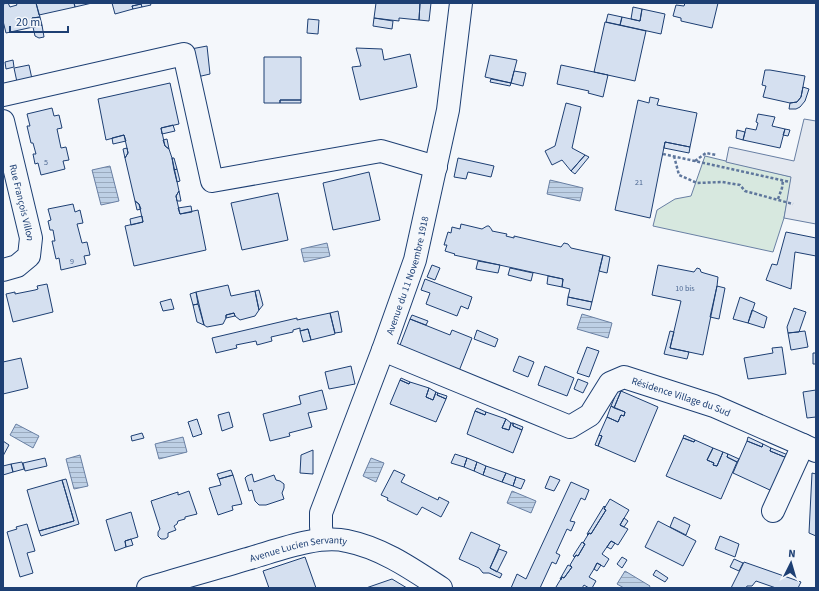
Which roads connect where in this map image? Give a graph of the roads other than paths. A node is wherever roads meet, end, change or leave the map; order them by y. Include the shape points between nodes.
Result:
1 (461, 3) edge
2 (3, 96) edge
3 (3, 121) edge
4 (436, 166) junction
5 (3, 270) edge
6 (383, 350) junction
7 (809, 448) edge
8 (773, 511) dead end
9 (322, 539) junction
10 (148, 588) edge
11 (441, 588) edge

1 - 4 street, Avenue du 11 Novembre 1918 via 448,110
2 - 4 street via 184,54 212,181 381,151
3 - 5 street, Rue François Villon via 31,238 29,256 17,266
4 - 6 street, Avenue du 11 Novembre 1918 via 415,260
6 - 7 street, Résidence Village du Sud via 570,427 590,414 610,383 624,377 714,406
6 - 9 street, Avenue du 11 Novembre 1918 via 321,513
7 - 8 street
9 - 10 street, Avenue Lucien Servanty
9 - 11 street, Avenue Lucien Servanty via 346,540 376,550

